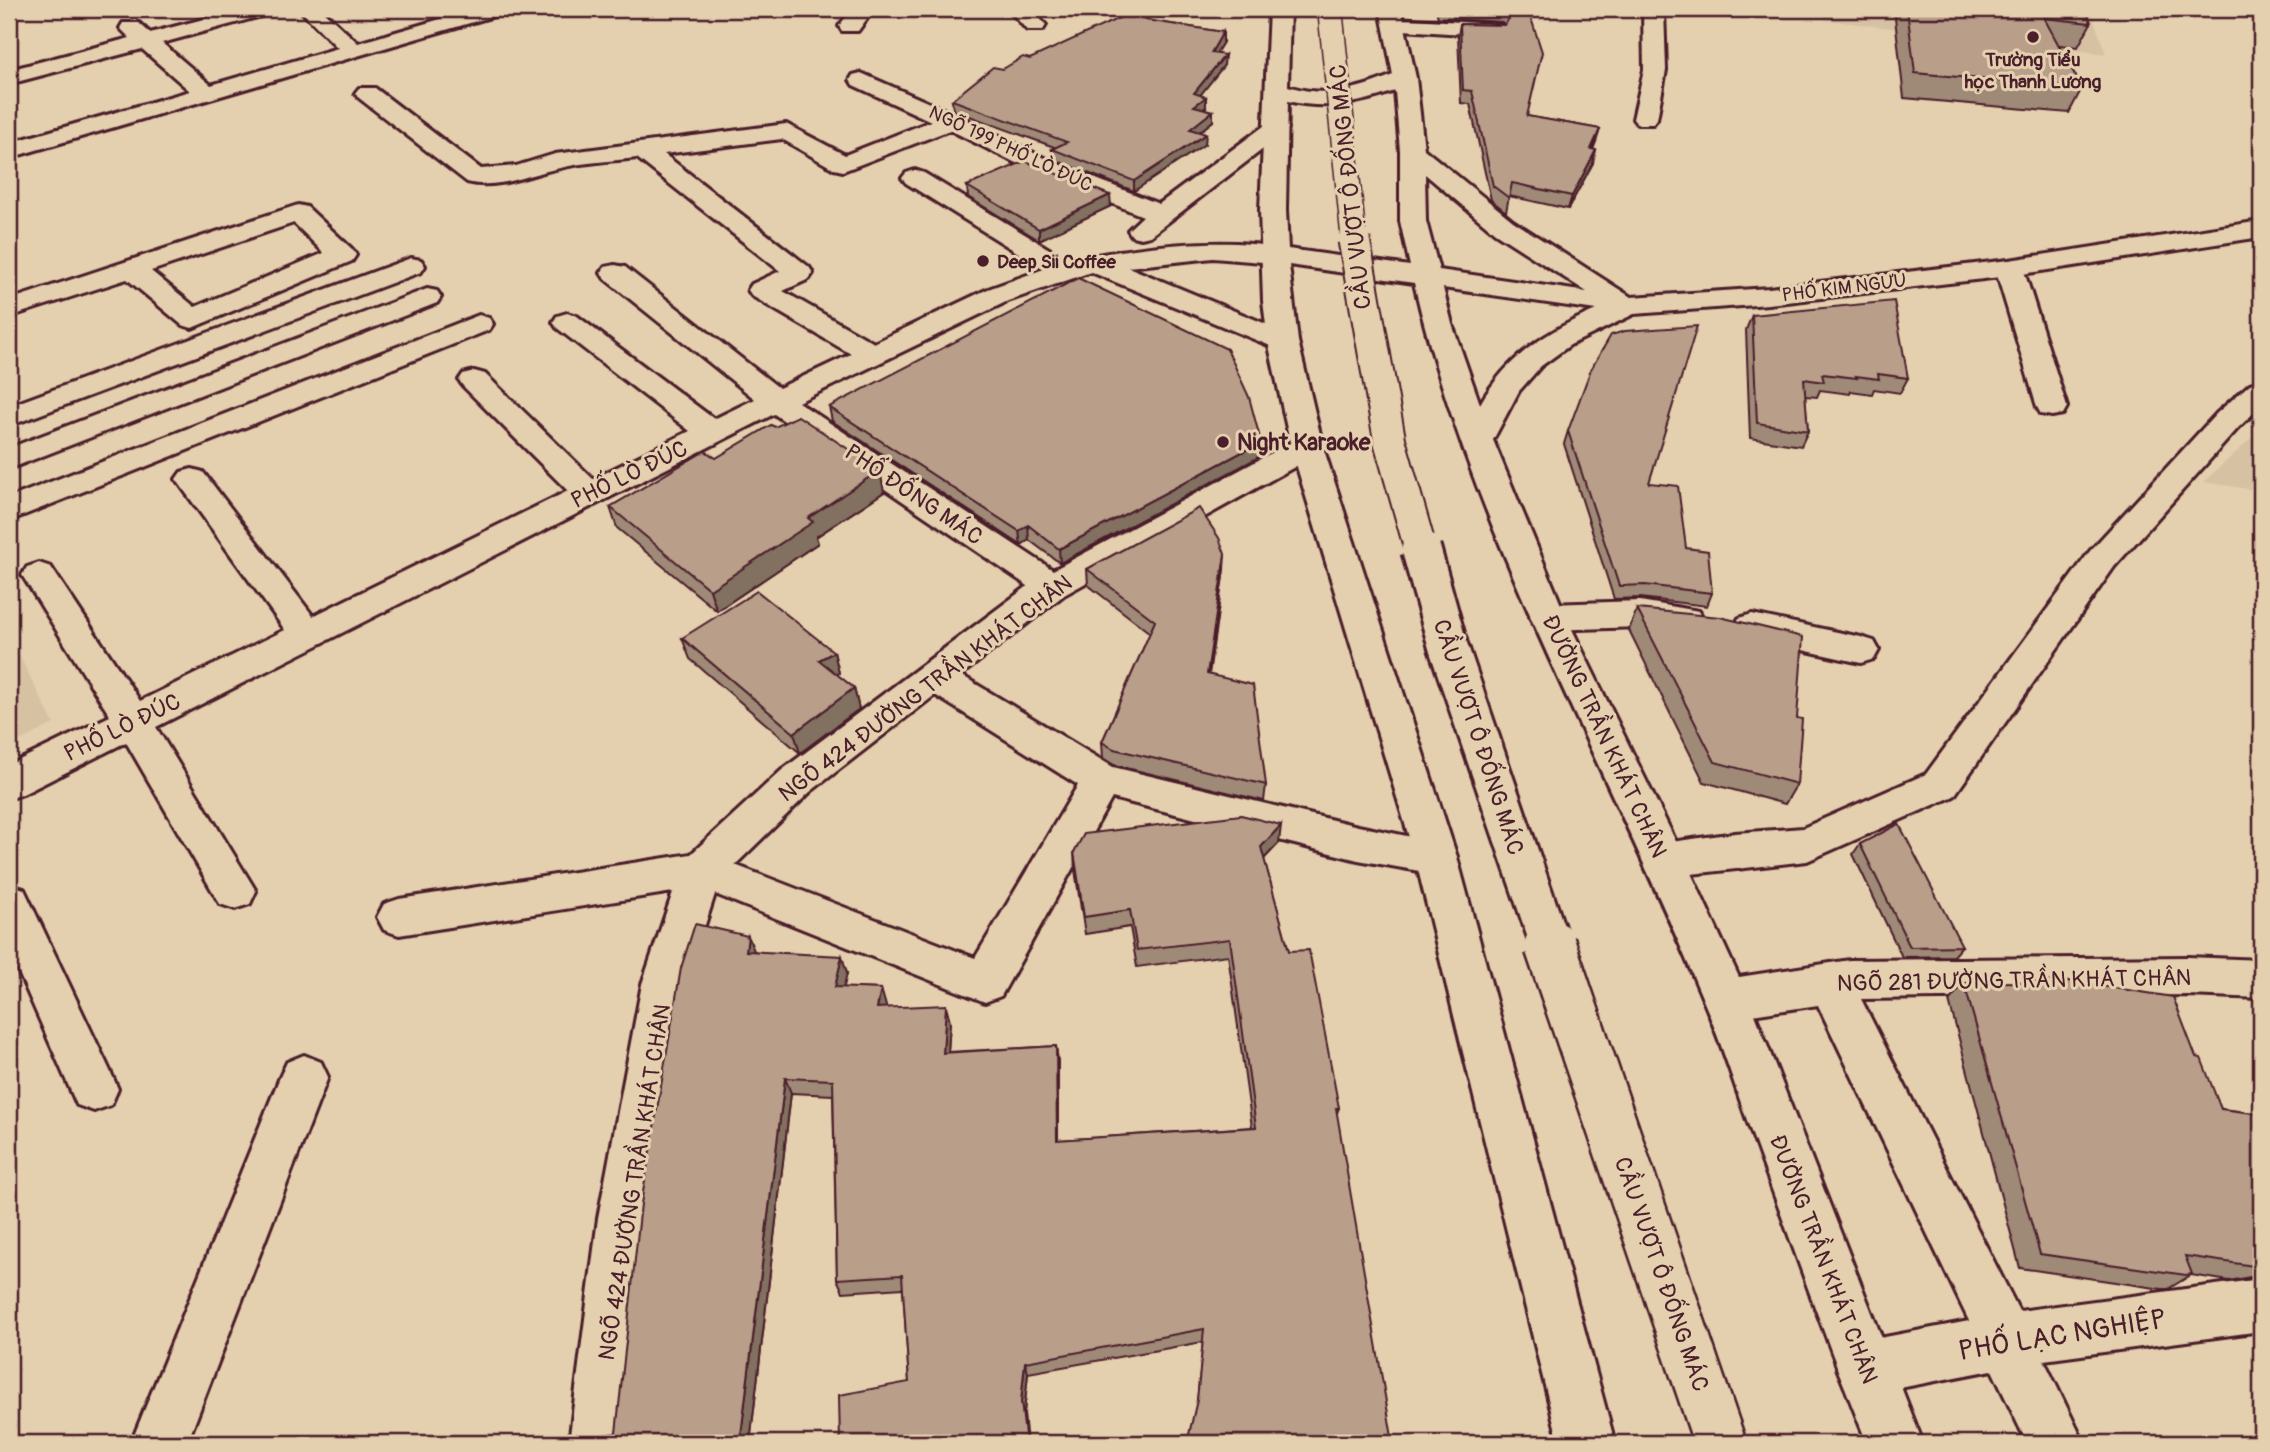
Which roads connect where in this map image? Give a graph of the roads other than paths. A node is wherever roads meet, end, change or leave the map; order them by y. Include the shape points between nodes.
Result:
1 (265, 9) edge
2 (309, 9) edge
3 (497, 9) edge
4 (1019, 9) edge
5 (1279, 9) edge
6 (1330, 9) edge
7 (1653, 9) edge
8 (1393, 16) edge
9 (124, 22) dead end
10 (1035, 25) dead end
11 (1494, 30) edge
12 (146, 40) junction
13 (354, 50) junction
14 (9, 78) edge
15 (1405, 78) junction
16 (861, 80) dead end
17 (1278, 90) junction
18 (206, 93) junction
19 (366, 93) dead end
20 (1645, 119) dead end
21 (951, 121) junction
22 (1276, 128) junction
23 (11, 146) edge
24 (644, 150) junction
25 (1412, 151) junction
26 (915, 177) dead end
27 (1163, 215) junction
28 (2261, 229) edge
29 (1275, 255) junction
30 (411, 266) dead end
31 (1079, 266) junction
32 (131, 268) junction
33 (2009, 268) junction
34 (615, 273) dead end
35 (1426, 277) junction
36 (426, 298) dead end
37 (1628, 306) junction
38 (9, 309) edge
39 (567, 322) dead end
40 (478, 324) dead end
41 (1283, 341) junction
42 (873, 355) junction
43 (474, 380) dead end
44 (2261, 390) edge
45 (776, 401) junction
46 (2052, 407) dead end
47 (9, 417) edge
48 (2228, 420) junction
49 (2261, 424) edge
50 (712, 433) junction
51 (1478, 440) junction
52 (1307, 446) junction
53 (9, 459) edge
54 (192, 479) dead end
55 (590, 494) junction
56 (9, 510) edge
57 (39, 575) dead end
58 (1052, 586) junction
59 (1548, 617) junction
60 (307, 634) junction
61 (1861, 650) dead end
62 (934, 676) junction
63 (133, 721) junction
64 (1102, 780) junction
65 (9, 783) edge
66 (1436, 858) junction
67 (1664, 860) junction
68 (702, 870) junction
69 (235, 891) dead end
70 (9, 902) edge
71 (399, 917) dead end
72 (2261, 979) edge
73 (1830, 983) junction
74 (1726, 999) junction
75 (304, 1077) dead end
76 (94, 1088) dead end
77 (2261, 1305) edge
78 (2006, 1340) junction
79 (1864, 1368) junction
80 (159, 1443) edge
81 (597, 1443) edge
82 (1587, 1443) edge
83 (1720, 1443) edge
84 (1895, 1443) edge
85 (2056, 1443) edge

1 - 12 main road
2 - 13 main road
3 - 13 main road
4 - 10 main road
5 - 17 main road
6 - 83 main road, CẦU VƯỢT Ô ĐỐNG MÁC, bridge via 1360,290 1390,442 1448,646
7 - 20 main road via 1655,70
8 - 11 main road
8 - 15 main road, ĐƯỜNG TRẦN KHÁT CHÂN
9 - 12 main road
12 - 14 main road
12 - 18 main road
13 - 18 main road
15 - 17 main road via 1340,101 1298,98
15 - 25 main road, ĐƯỜNG TRẦN KHÁT CHÂN
16 - 21 main road, NGÕ 199 PHỐ LÒ ĐÚC
17 - 22 main road
18 - 23 main road
19 - 24 main road via 476,177
21 - 24 main road via 843,164 786,131
21 - 27 main road, NGÕ 199 PHỐ LÒ ĐÚC via 1037,164
22 - 27 main road
22 - 29 main road
24 - 42 main road via 799,273 762,290
25 - 35 main road, ĐƯỜNG TRẦN KHÁT CHÂN via 1413,221
25 - 37 main road via 1504,227
26 - 31 main road
27 - 31 main road
28 - 33 main road, PHỐ KIM NGƯU
29 - 31 main road, PHỐ LÒ ĐÚC via 1213,250
29 - 35 main road, PHỐ KIM NGƯU
29 - 41 main road
30 - 47 main road
31 - 41 main road
31 - 42 main road, PHỐ LÒ ĐÚC via 998,295
32 - 32 main road via 192,320 342,255 298,214
32 - 38 main road
33 - 37 main road, PHỐ KIM NGƯU via 1769,296
33 - 46 main road
34 - 45 main road, PHỐ ĐỐNG MÁC
35 - 37 main road, PHỐ KIM NGƯU
35 - 51 main road, ĐƯỜNG TRẦN KHÁT CHÂN
36 - 53 main road
37 - 51 main road via 1573,329 1538,353 1506,386
39 - 50 main road
40 - 56 main road
41 - 52 main road
42 - 45 main road, PHỐ LÒ ĐÚC
43 - 55 main road
44 - 48 main road
45 - 50 main road, PHỐ LÒ ĐÚC
45 - 58 main road, PHỐ ĐỐNG MÁC
48 - 49 main road
48 - 67 main road via 2102,559 1940,785 1807,844
50 - 55 main road, PHỐ LÒ ĐÚC
51 - 59 main road, ĐƯỜNG TRẦN KHÁT CHÂN
52 - 58 main road, NGÕ 424 ĐƯỜNG TRẦN KHÁT CHÂN
52 - 66 main road
54 - 60 main road
55 - 60 main road, PHỐ LÒ ĐÚC
57 - 63 main road
58 - 62 main road, NGÕ 424 ĐƯỜNG TRẦN KHÁT CHÂN
59 - 61 main road via 1640,614 1758,628
59 - 67 main road, ĐƯỜNG TRẦN KHÁT CHÂN
60 - 63 main road, PHỐ LÒ ĐÚC
62 - 64 main road
62 - 68 main road, NGÕ 424 ĐƯỜNG TRẦN KHÁT CHÂN via 796,781
63 - 65 main road, PHỐ LÒ ĐÚC
63 - 69 main road
64 - 66 main road
64 - 68 main road via 985,982
66 - 82 main road
67 - 74 main road, ĐƯỜNG TRẦN KHÁT CHÂN
68 - 71 main road
68 - 81 main road, NGÕ 424 ĐƯỜNG TRẦN KHÁT CHÂN via 664,984 623,1218
70 - 76 main road
72 - 73 main road, NGÕ 281 ĐƯỜNG TRẦN KHÁT CHÂN via 2175,976
73 - 74 main road, NGÕ 281 ĐƯỜNG TRẦN KHÁT CHÂN
73 - 78 main road
74 - 79 main road, ĐƯỜNG TRẦN KHÁT CHÂN
75 - 80 main road
77 - 78 main road, PHỐ LẠC NGHIỆP
78 - 79 main road, PHỐ LẠC NGHIỆP
78 - 85 main road
79 - 84 main road, ĐƯỜNG TRẦN KHÁT CHÂN

